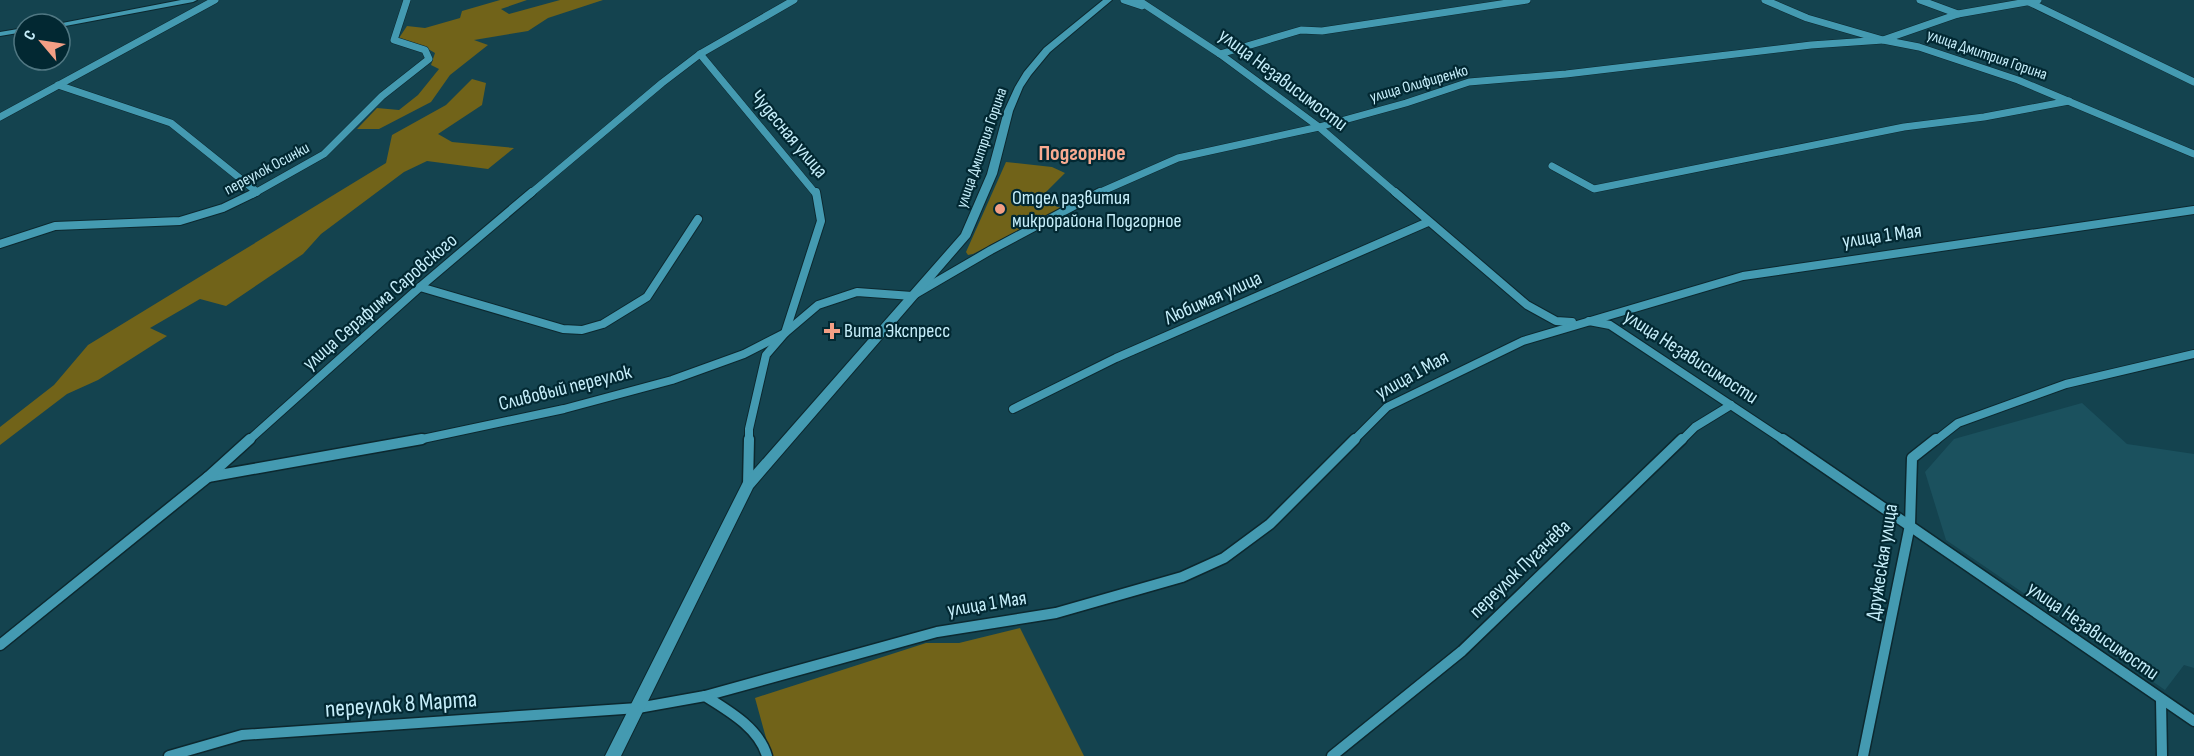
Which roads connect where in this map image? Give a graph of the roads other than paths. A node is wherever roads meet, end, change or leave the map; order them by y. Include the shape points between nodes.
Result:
1 (193, 0) edge
2 (215, 0) edge
3 (407, 0) edge
4 (794, 0) edge
5 (1108, 0) edge
6 (1124, 0) edge
7 (1138, 0) edge
8 (1527, 0) edge
9 (1765, 0) edge
10 (1920, 0) edge
11 (2038, 0) edge
12 (2027, 1) edge
13 (1148, 8) junction
14 (1958, 14) junction
15 (72, 23) edge
16 (1883, 40) junction
17 (700, 54) junction
18 (1220, 54) junction
19 (2194, 82) edge
20 (58, 85) junction
21 (2070, 102) junction
22 (0, 108) edge
23 (16, 108) junction
24 (0, 117) edge
25 (1318, 127) junction
26 (2194, 154) edge
27 (1552, 166) dead end
28 (257, 192) junction
29 (2194, 210) edge
30 (698, 219) dead end
31 (1428, 222) junction
32 (0, 244) edge
33 (420, 287) junction
34 (912, 296) junction
35 (1581, 322) junction
36 (785, 333) junction
37 (2194, 354) edge
38 (1731, 405) junction
39 (1013, 409) dead end
40 (208, 477) junction
41 (748, 485) junction
42 (1910, 525) junction
43 (0, 645) edge
44 (705, 696) junction
45 (2161, 700) junction
46 (638, 708) junction
47 (2194, 721) edge
48 (169, 756) edge
49 (614, 756) edge
50 (766, 756) edge
51 (1332, 756) edge
52 (1863, 756) edge
53 (2162, 756) edge

1 - 15 street
2 - 20 street
3 - 28 street, переулок Осинки via 394,40 425,50 429,59 382,96 324,153
4 - 17 street, улица Серафима Саровского
5 - 34 street, улица Дмитрия Горина via 1047,51 1017,88 983,200 966,235
6 - 13 street
7 - 13 street
8 - 18 street via 1322,31 1301,30
9 - 16 street, улица Дмитрия Горина via 1808,18
10 - 14 street
11 - 12 street, улица Олифиренко
12 - 14 street, улица Олифиренко
12 - 19 street
13 - 18 street, улица Независимости
14 - 16 street, улица Олифиренко
16 - 21 street, улица Дмитрия Горина via 1919,47
16 - 25 street, улица Олифиренко via 1469,82
17 - 33 street, улица Серафима Саровского
17 - 36 street, Чудесная улица via 816,192 821,220
18 - 25 street, улица Независимости
20 - 23 street
20 - 28 street via 171,123
21 - 26 street, улица Дмитрия Горина
21 - 27 street via 1893,129 1594,189
22 - 23 street
23 - 24 street
25 - 31 street, улица Независимости
25 - 34 street, улица Олифиренко via 1178,158 1087,198
28 - 32 street, переулок Осинки via 180,221 55,226
29 - 35 street, улица 1 Мая via 1743,276
30 - 33 street via 647,297 603,324 582,330 563,329
31 - 35 street, улица Независимости via 1540,314 1556,321
31 - 39 street, Любимая улица via 1116,358
33 - 40 street, улица Серафима Саровского
34 - 36 street, Сливовый переулок via 857,292 818,305
34 - 41 street
35 - 38 street, улица Независимости via 1610,325
35 - 44 street, улица 1 Мая via 1523,341 1387,407 1270,524 1224,558 1182,577 1056,613 937,632
36 - 40 street, Сливовый переулок via 744,354 672,380 564,409
36 - 41 street, Чудесная улица via 766,355 749,429
37 - 42 street, Дружеская улица via 2066,384 1958,423 1912,458
38 - 42 street, улица Независимости
38 - 51 street, переулок Пугачёва via 1695,427 1462,651
40 - 43 street, улица Серафима Саровского
41 - 46 street
42 - 45 street, улица Независимости
42 - 52 street, Дружеская улица
44 - 46 street, улица 1 Мая
44 - 50 street via 733,713 763,742
45 - 47 street, улица Независимости
45 - 53 street
46 - 48 street, переулок 8 Марта via 242,735
46 - 49 street

